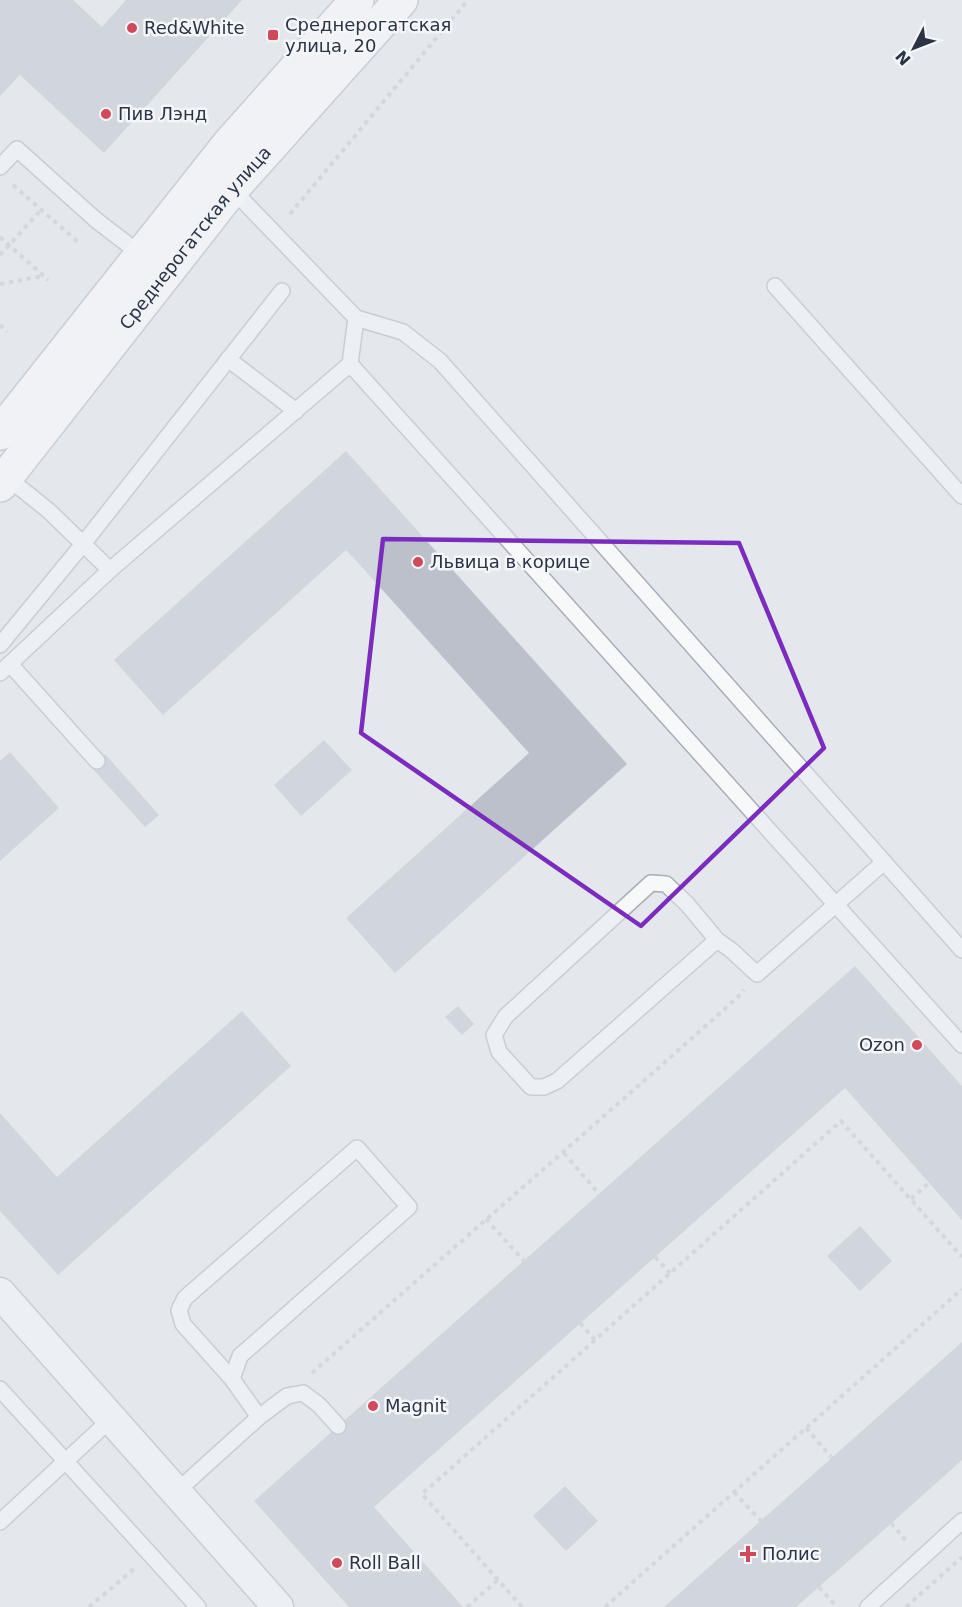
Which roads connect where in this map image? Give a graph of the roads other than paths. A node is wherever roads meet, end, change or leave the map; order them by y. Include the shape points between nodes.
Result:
1 (357, 0) edge
2 (400, 0) edge
3 (4, 174) edge
4 (220, 179) junction
5 (152, 264) junction
6 (775, 286) dead end
7 (282, 291) dead end
8 (356, 318) junction
9 (228, 359) junction
10 (350, 364) junction
11 (296, 411) junction
12 (0, 433) edge
13 (2, 478) edge
14 (962, 496) edge
15 (83, 544) junction
16 (110, 570) junction
17 (0, 645) edge
18 (5, 669) edge
19 (97, 761) dead end
20 (884, 862) junction
21 (836, 904) junction
22 (717, 940) junction
23 (962, 950) edge
24 (962, 1045) edge
25 (0, 1293) edge
26 (232, 1379) junction
27 (0, 1389) edge
28 (259, 1417) junction
29 (111, 1419) junction
30 (338, 1426) dead end
31 (65, 1461) junction
32 (176, 1491) junction
33 (962, 1521) edge
34 (0, 1522) edge
35 (198, 1607) edge
36 (278, 1607) edge
37 (868, 1607) edge

1 - 4 street, Среднерогатская улица via 229,144
2 - 4 street, Среднерогатская улица
3 - 5 lane via 17,149
4 - 5 street, Среднерогатская улица
4 - 8 lane
5 - 12 street, Среднерогатская улица
5 - 13 street, Среднерогатская улица
6 - 14 lane
7 - 9 lane
8 - 10 lane
8 - 20 lane via 403,332 440,361
9 - 11 lane
9 - 15 lane
10 - 11 lane
10 - 21 lane
11 - 16 lane
13 - 15 lane via 49,511
15 - 16 lane
15 - 17 lane
16 - 18 lane
18 - 19 lane
20 - 21 lane
20 - 23 lane
21 - 22 lane via 757,974
21 - 24 lane
22 - 22 lane via 666,884 651,883 506,1016 494,1035 499,1052 531,1086 557,1082
25 - 29 street
26 - 26 lane via 183,1324 179,1310 185,1298 357,1148 409,1207 240,1356
26 - 28 lane
27 - 31 lane
28 - 30 lane via 287,1396 303,1393
28 - 32 lane
29 - 31 lane
29 - 32 street
31 - 34 lane
31 - 35 lane
32 - 36 street
33 - 37 lane

